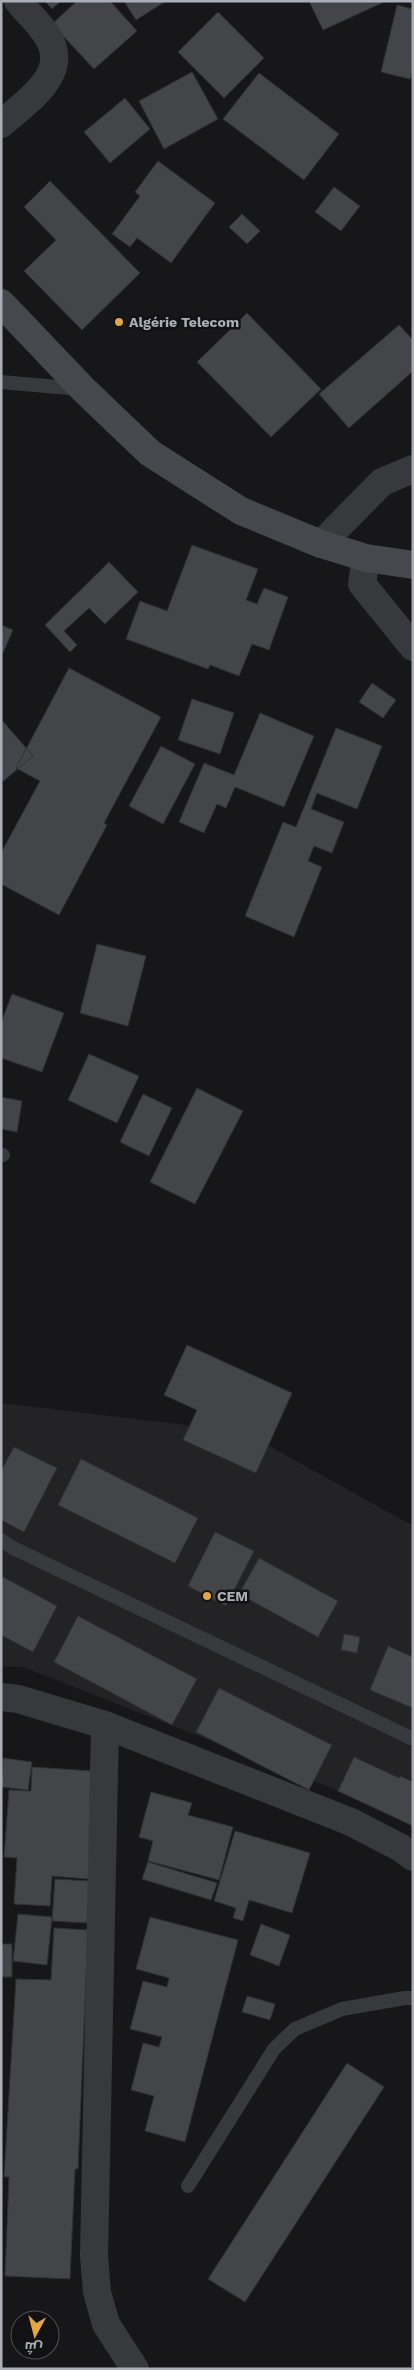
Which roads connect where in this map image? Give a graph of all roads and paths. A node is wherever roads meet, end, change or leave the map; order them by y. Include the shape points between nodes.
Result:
1 (18, 1) edge
2 (1, 124) edge
3 (1, 303) edge
4 (1, 382) edge
5 (84, 390) junction
6 (413, 469) edge
7 (322, 544) junction
8 (366, 558) junction
9 (413, 565) edge
10 (413, 647) edge
11 (1, 1540) edge
12 (1, 1697) edge
13 (105, 1725) junction
14 (413, 1739) edge
15 (413, 1857) edge
16 (413, 1998) edge
17 (188, 2186) dead end
18 (135, 2369) edge

1 - 2 street via 47,34 54,50 54,67 47,83
3 - 5 main road
4 - 5 lane
5 - 7 main road via 150,453 241,510
6 - 7 street via 382,482
7 - 8 main road
8 - 9 main road
8 - 10 street via 362,584
11 - 14 lane
12 - 13 street
13 - 15 street via 351,1822
13 - 18 street via 94,2256 97,2292 106,2324
16 - 17 lane via 342,2009 295,2028 274,2049

